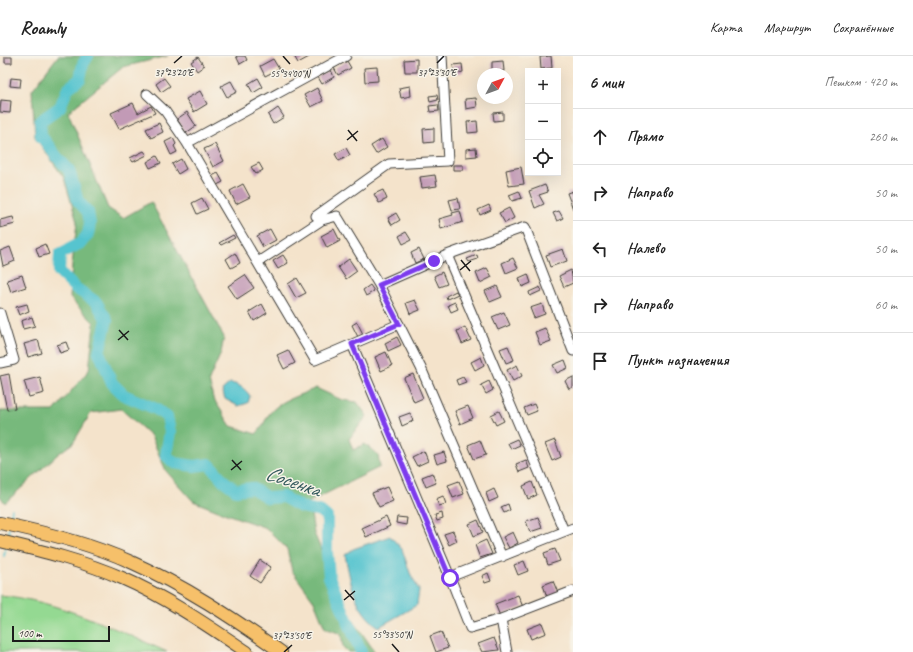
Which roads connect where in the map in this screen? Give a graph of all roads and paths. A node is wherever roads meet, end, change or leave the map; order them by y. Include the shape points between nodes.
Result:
1 (346, 56) edge
2 (442, 56) edge
3 (147, 94) dead end
4 (187, 143) junction
5 (316, 216) dead end
6 (447, 255) junction
7 (258, 262) junction
8 (379, 285) junction
9 (0, 313) edge
10 (399, 324) junction
11 (352, 344) junction
12 (573, 351) edge
13 (0, 363) edge
14 (0, 522) edge
15 (573, 528) edge
16 (564, 531) junction
17 (0, 541) edge
18 (502, 557) junction
19 (450, 578) junction
20 (573, 592) edge
21 (501, 619) junction
22 (247, 652) edge
23 (281, 652) edge
24 (507, 652) edge

1 - 4 street
2 - 5 street via 448,161 389,164
3 - 4 street via 165,111
4 - 7 street
6 - 8 street
6 - 12 street via 525,227
6 - 16 street
7 - 8 street via 322,220 336,216
7 - 11 street via 315,360
8 - 10 street
9 - 13 street via 14,360
10 - 11 street
10 - 18 street
11 - 19 street
14 - 23 main road via 43,531 130,561 202,598
15 - 16 street
16 - 18 street
17 - 22 main road via 50,553 123,578 198,618
18 - 19 street
19 - 21 street via 470,628
20 - 21 street
21 - 24 street

